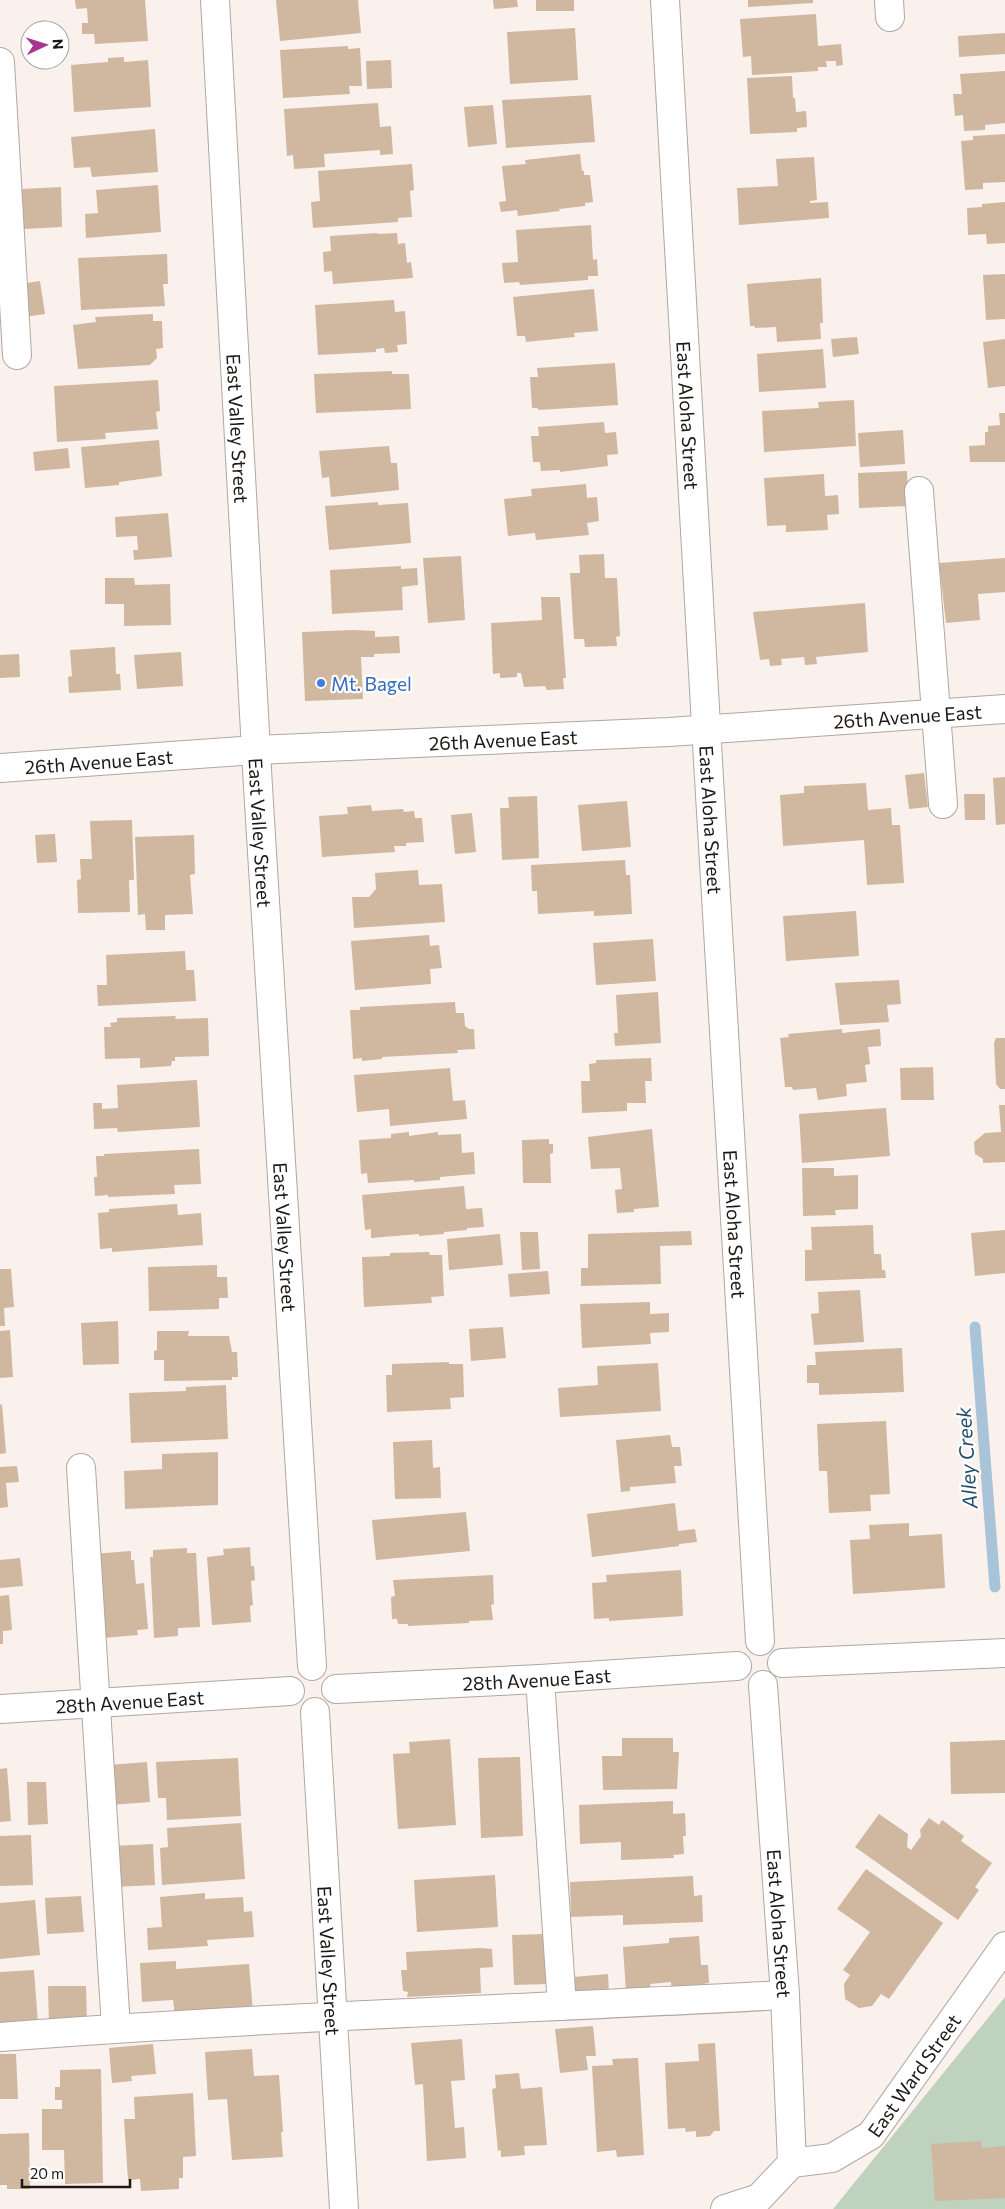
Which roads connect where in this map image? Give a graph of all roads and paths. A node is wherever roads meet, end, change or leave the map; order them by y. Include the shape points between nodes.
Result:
1 (215, 0) edge
2 (665, 0) edge
3 (0, 62) edge
4 (17, 355) dead end
5 (919, 491) dead end
6 (1005, 709) edge
7 (936, 714) junction
8 (706, 729) junction
9 (256, 750) junction
10 (0, 768) edge
11 (943, 804) dead end
12 (82, 1468) dead end
13 (760, 1641) junction
14 (1005, 1653) edge
15 (782, 1663) junction
16 (312, 1666) junction
17 (737, 1666) junction
18 (540, 1679) junction
19 (763, 1685) junction
20 (336, 1689) junction
21 (290, 1691) junction
22 (97, 1703) junction
23 (0, 1709) edge
24 (315, 1712) junction
25 (1005, 1946) edge
26 (785, 1995) junction
27 (562, 2006) junction
28 (332, 2017) junction
29 (116, 2028) junction
30 (0, 2037) edge
31 (792, 2162) junction
32 (344, 2209) edge
33 (725, 2209) edge

1 - 9 street, East Valley Street
2 - 8 street, East Aloha Street
3 - 4 street
5 - 7 street
6 - 7 street, 26th Avenue East
7 - 8 street, 26th Avenue East
7 - 11 street
8 - 9 street, 26th Avenue East
8 - 13 street, East Aloha Street
9 - 10 street, 26th Avenue East
9 - 16 street, East Valley Street
12 - 22 street
13 - 15 street via 771,1643 776,1648
13 - 17 street via 742,1649
14 - 15 street
15 - 19 street via 774,1680
16 - 20 street via 329,1672
16 - 21 street via 301,1668 296,1673 291,1679
17 - 18 street, 28th Avenue East
17 - 19 street via 742,1678
18 - 20 street, 28th Avenue East
18 - 27 street
19 - 26 street, East Aloha Street
20 - 24 street via 333,1701
21 - 22 street, 28th Avenue East
21 - 24 street via 297,1706
22 - 23 street, 28th Avenue East
22 - 29 street
24 - 28 street, East Valley Street
25 - 31 street, East Ward Street via 871,2135 832,2158
26 - 27 street
26 - 31 street, East Aloha Street
27 - 28 street
28 - 29 street
28 - 32 street, East Valley Street
29 - 30 street
31 - 33 street via 759,2198

